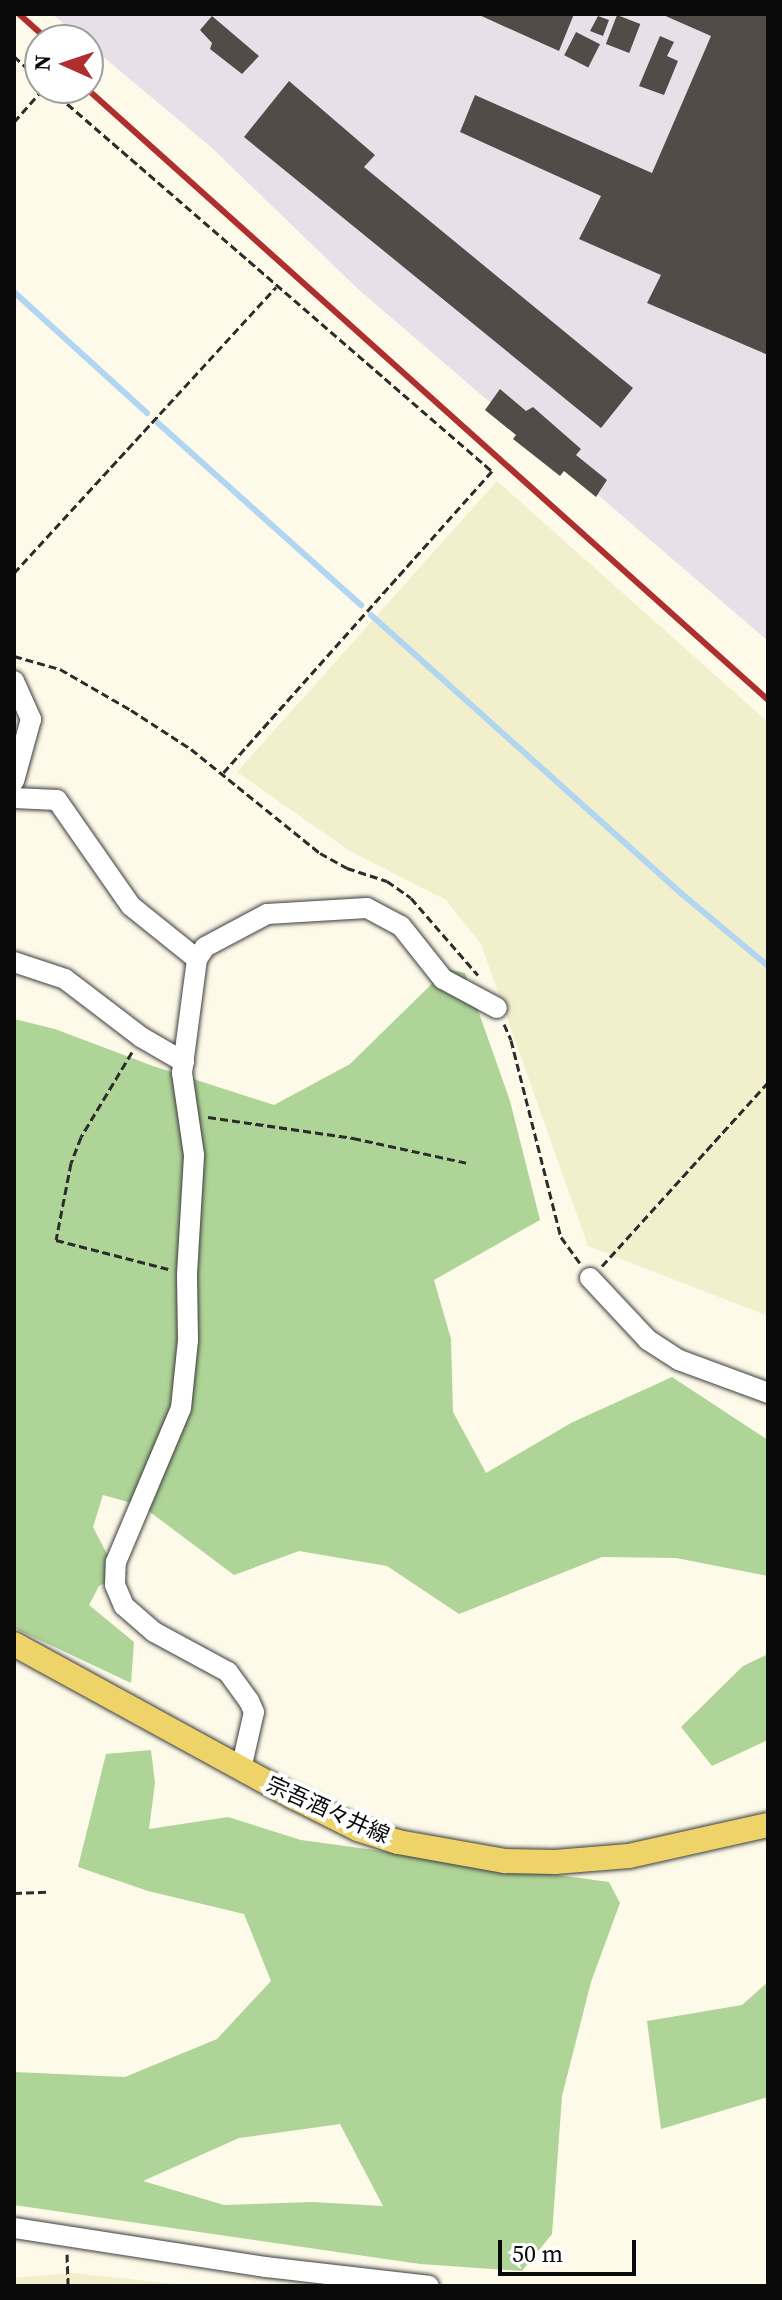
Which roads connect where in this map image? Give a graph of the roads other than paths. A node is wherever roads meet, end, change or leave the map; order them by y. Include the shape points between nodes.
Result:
1 (14, 681) edge
2 (14, 781) edge
3 (14, 798) edge
4 (197, 959) junction
5 (14, 962) edge
6 (497, 1008) road end
7 (184, 1062) junction
8 (590, 1278) road end
9 (768, 1393) edge
10 (14, 1644) edge
11 (241, 1769) junction
12 (768, 1825) edge
13 (14, 2228) edge
14 (429, 2286) edge

1 - 2 street via 31,719
3 - 4 street via 57,800 131,906
4 - 6 street via 205,947 267,914 367,908 401,926 443,979
4 - 7 street
5 - 7 street via 65,979 141,1037
7 - 11 street via 194,1155 181,1408 116,1562 115,1585 124,1606 228,1672 249,1701 254,1712
8 - 9 street via 648,1340 679,1360
10 - 11 main road, 宗吾酒々井線
11 - 12 main road, 宗吾酒々井線 via 358,1829 446,1853 505,1861 629,1856
13 - 14 street

